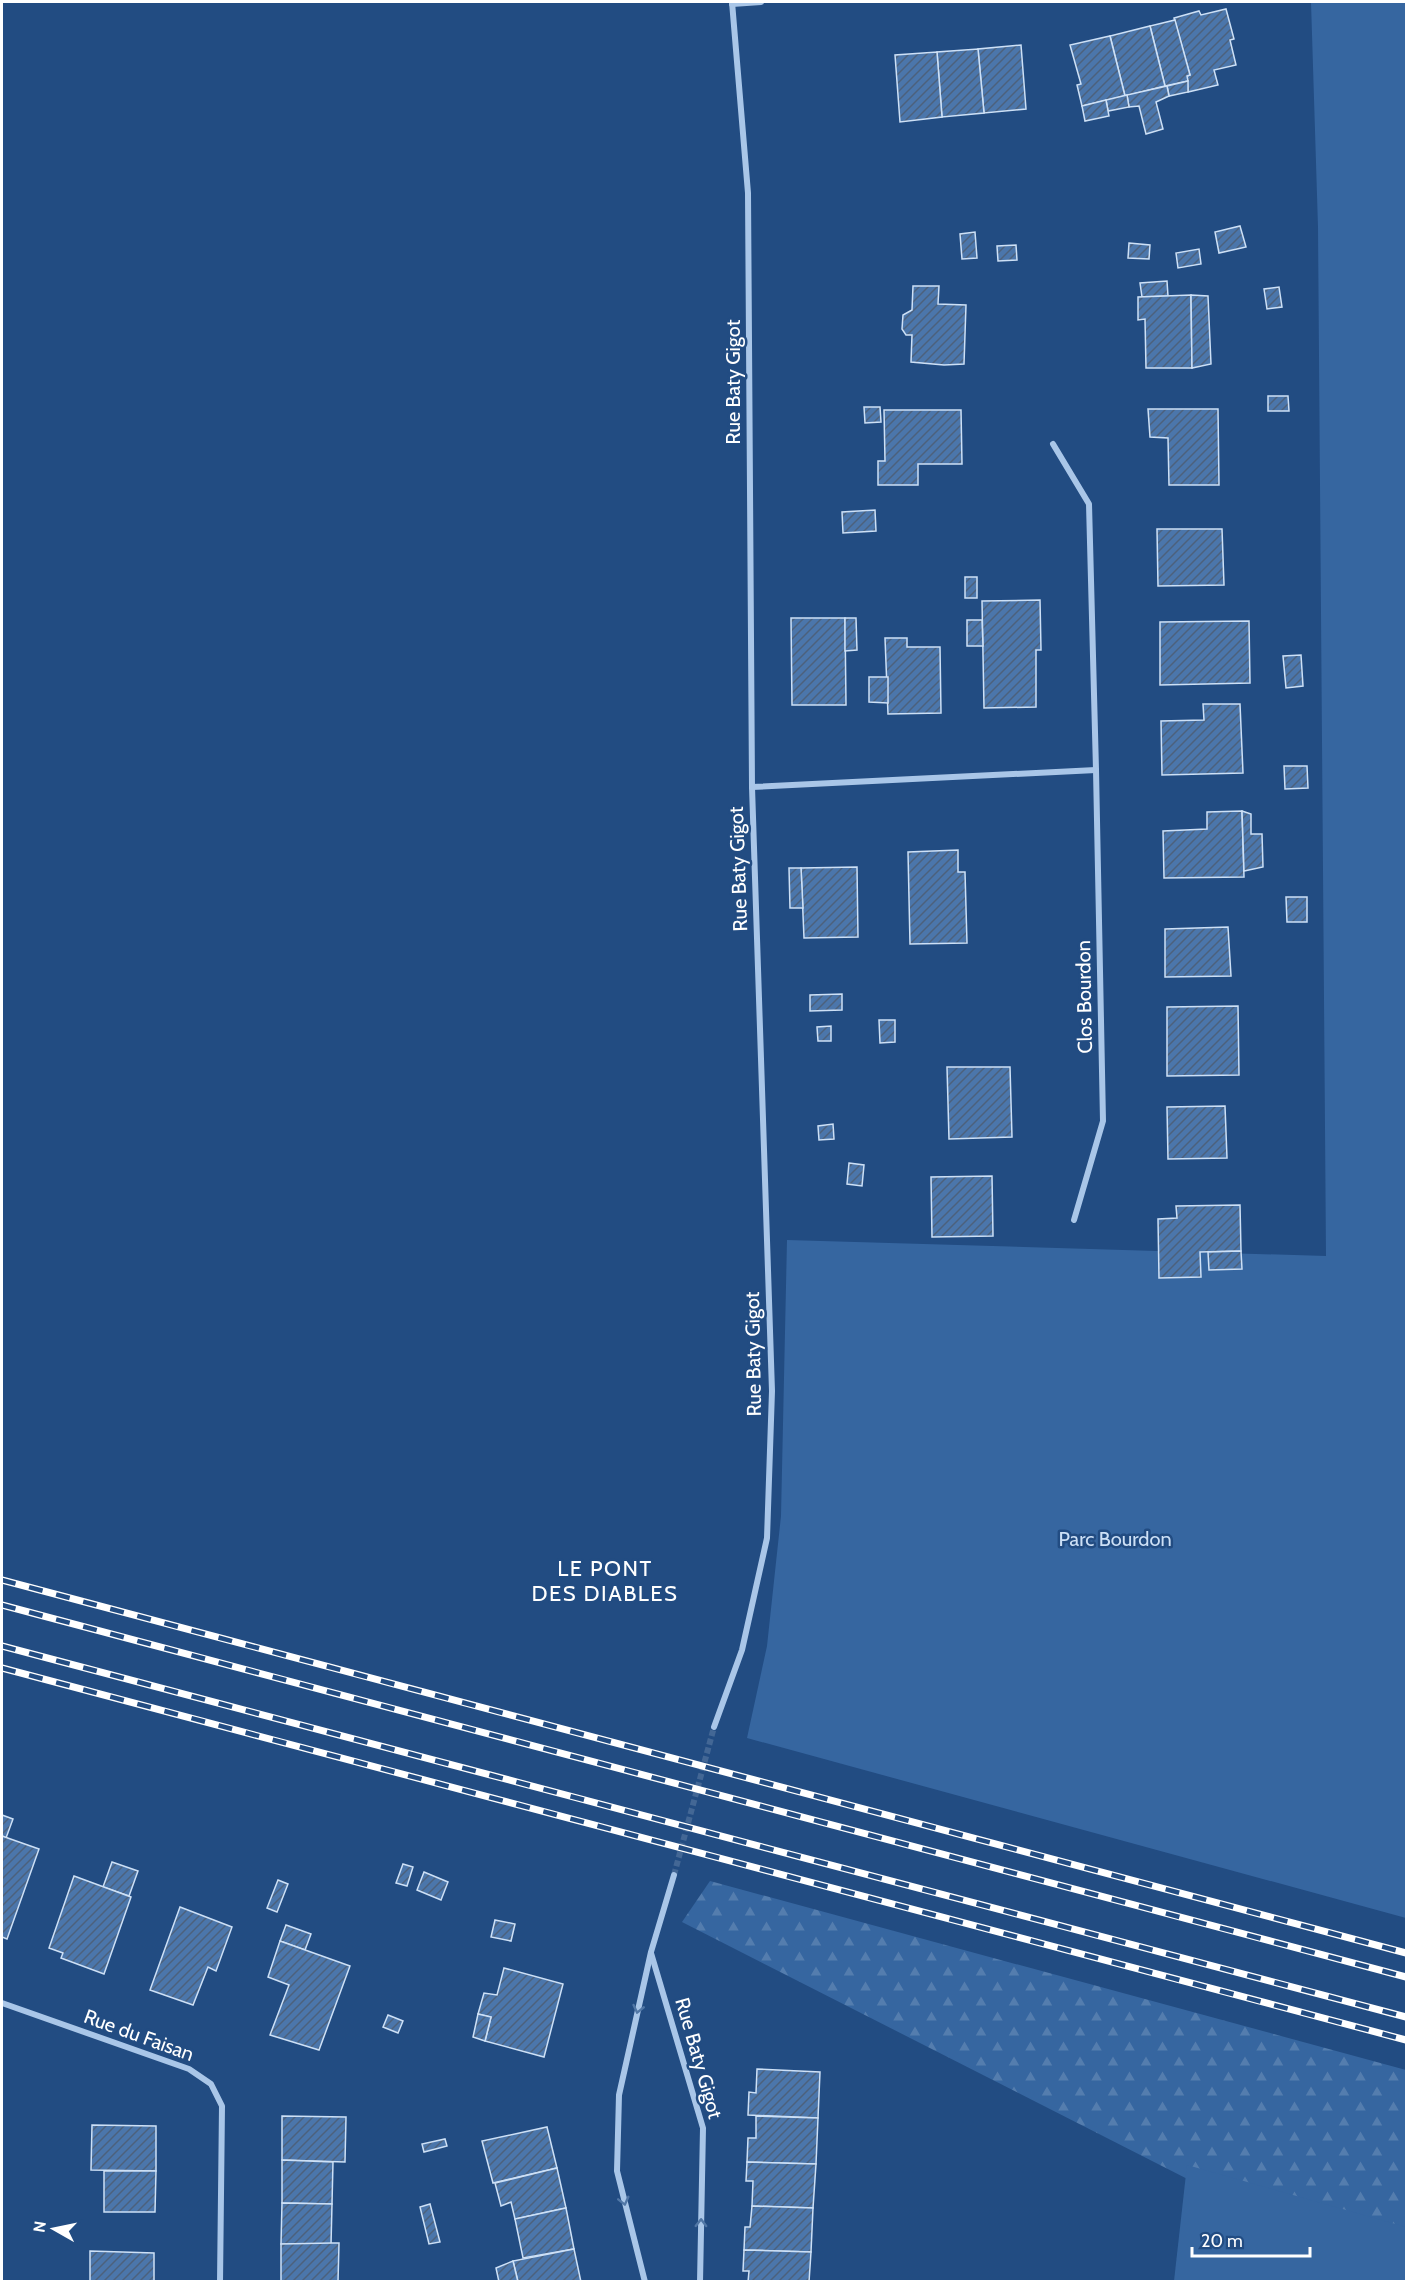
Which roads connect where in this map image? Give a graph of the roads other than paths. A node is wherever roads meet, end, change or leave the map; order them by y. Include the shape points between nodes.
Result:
1 (761, 2) edge
2 (732, 3) edge
3 (1053, 444) dead end
4 (1096, 770) junction
5 (752, 787) junction
6 (1074, 1220) dead end
7 (714, 1727) tunnel mouth
8 (674, 1875) tunnel mouth
9 (651, 1952) junction
10 (2, 2003) edge
11 (219, 2282) edge
12 (645, 2282) edge
13 (700, 2282) edge

1 - 2 street
2 - 5 street, Rue Baty Gigot via 748,193
3 - 4 street, Clos Bourdon via 1089,504
4 - 5 street
4 - 6 street, Clos Bourdon via 1103,1121
5 - 7 street, Rue Baty Gigot via 772,1391 767,1538 742,1650
8 - 9 street
9 -> 12 street via 619,2095 617,2171
13 -> 9 street, Rue Baty Gigot via 703,2128
10 - 11 street, Rue du Faisan via 189,2070 211,2084 222,2106

